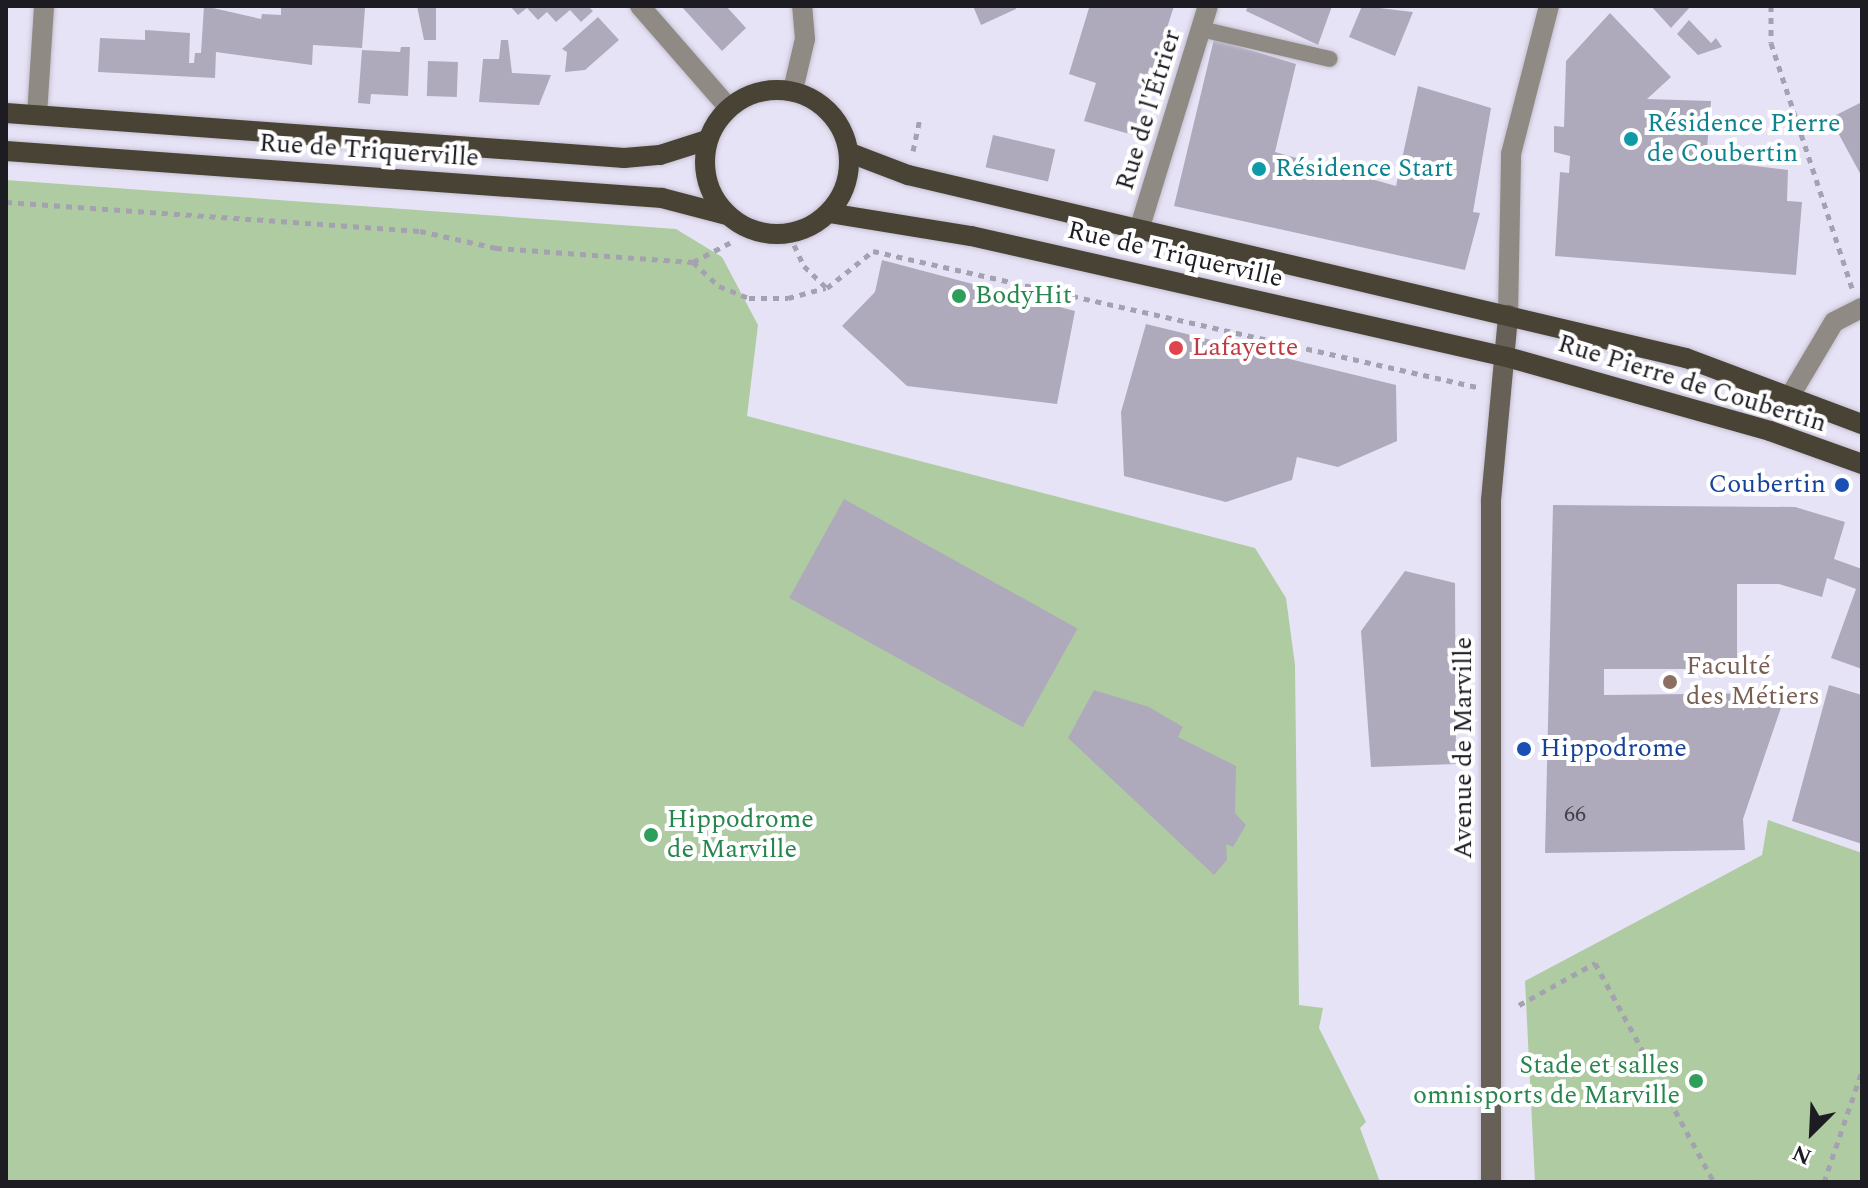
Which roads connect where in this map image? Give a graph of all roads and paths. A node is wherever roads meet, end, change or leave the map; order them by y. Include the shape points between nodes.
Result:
1 (44, 6) edge
2 (640, 6) edge
3 (802, 6) edge
4 (1208, 6) edge
5 (1549, 6) edge
6 (1771, 6) edge
7 (1201, 29) junction
8 (1330, 59) dead end
9 (793, 90) junction
10 (728, 107) junction
11 (6, 113) edge
12 (37, 115) junction
13 (707, 140) junction
14 (6, 151) edge
15 (850, 153) junction
16 (6, 202) edge
17 (829, 213) junction
18 (727, 215) junction
19 (746, 227) junction
20 (1139, 230) junction
21 (789, 234) junction
22 (693, 262) junction
23 (1851, 274) dead end
24 (827, 288) junction
25 (1862, 308) edge
26 (1508, 315) junction
27 (1507, 357) junction
28 (1505, 393) junction
29 (1790, 396) junction
30 (1862, 424) edge
31 (1862, 464) edge
32 (1519, 1014) dead end
33 (1862, 1071) edge
34 (1491, 1182) edge
35 (1714, 1182) edge
36 (1824, 1182) edge

1 - 12 street
2 - 10 street
3 - 9 street via 805,39
4 - 7 street, Rue de l'Étrier
5 - 26 street via 1511,154
6 - 23 path via 1771,43
7 - 8 lane
7 - 20 street, Rue de l'Étrier
9 - 10 main road via 768,89
9 - 15 main road via 830,111
10 - 13 main road
11 - 12 main road, Rue de Triquerville
12 - 13 main road, Rue de Triquerville via 624,158 660,155
13 - 18 main road via 707,180
14 - 18 main road, Rue de Triquerville via 662,198
15 - 17 main road via 849,175
15 - 20 main road, Rue de Triquerville via 908,175
16 - 22 path via 420,231 496,248
17 - 21 main road
17 - 27 main road, Rue de Triquerville via 985,239
18 - 19 main road
19 - 21 main road
19 - 22 path via 731,244
20 - 26 main road, Rue de Triquerville
21 - 24 path via 804,266
22 - 24 path via 719,286 749,298 788,298
24 - 28 path via 873,251
25 - 29 street via 1834,322
26 - 27 street, Avenue de Marville
26 - 29 main road, Rue Pierre de Coubertin via 1686,358
27 - 28 street, Avenue de Marville
27 - 31 main road, Rue Pierre de Coubertin via 1770,431
28 - 34 street, Avenue de Marville via 1491,500
29 - 30 main road, Rue Pierre de Coubertin
32 - 35 path via 1519,1000 1595,963
33 - 36 path

